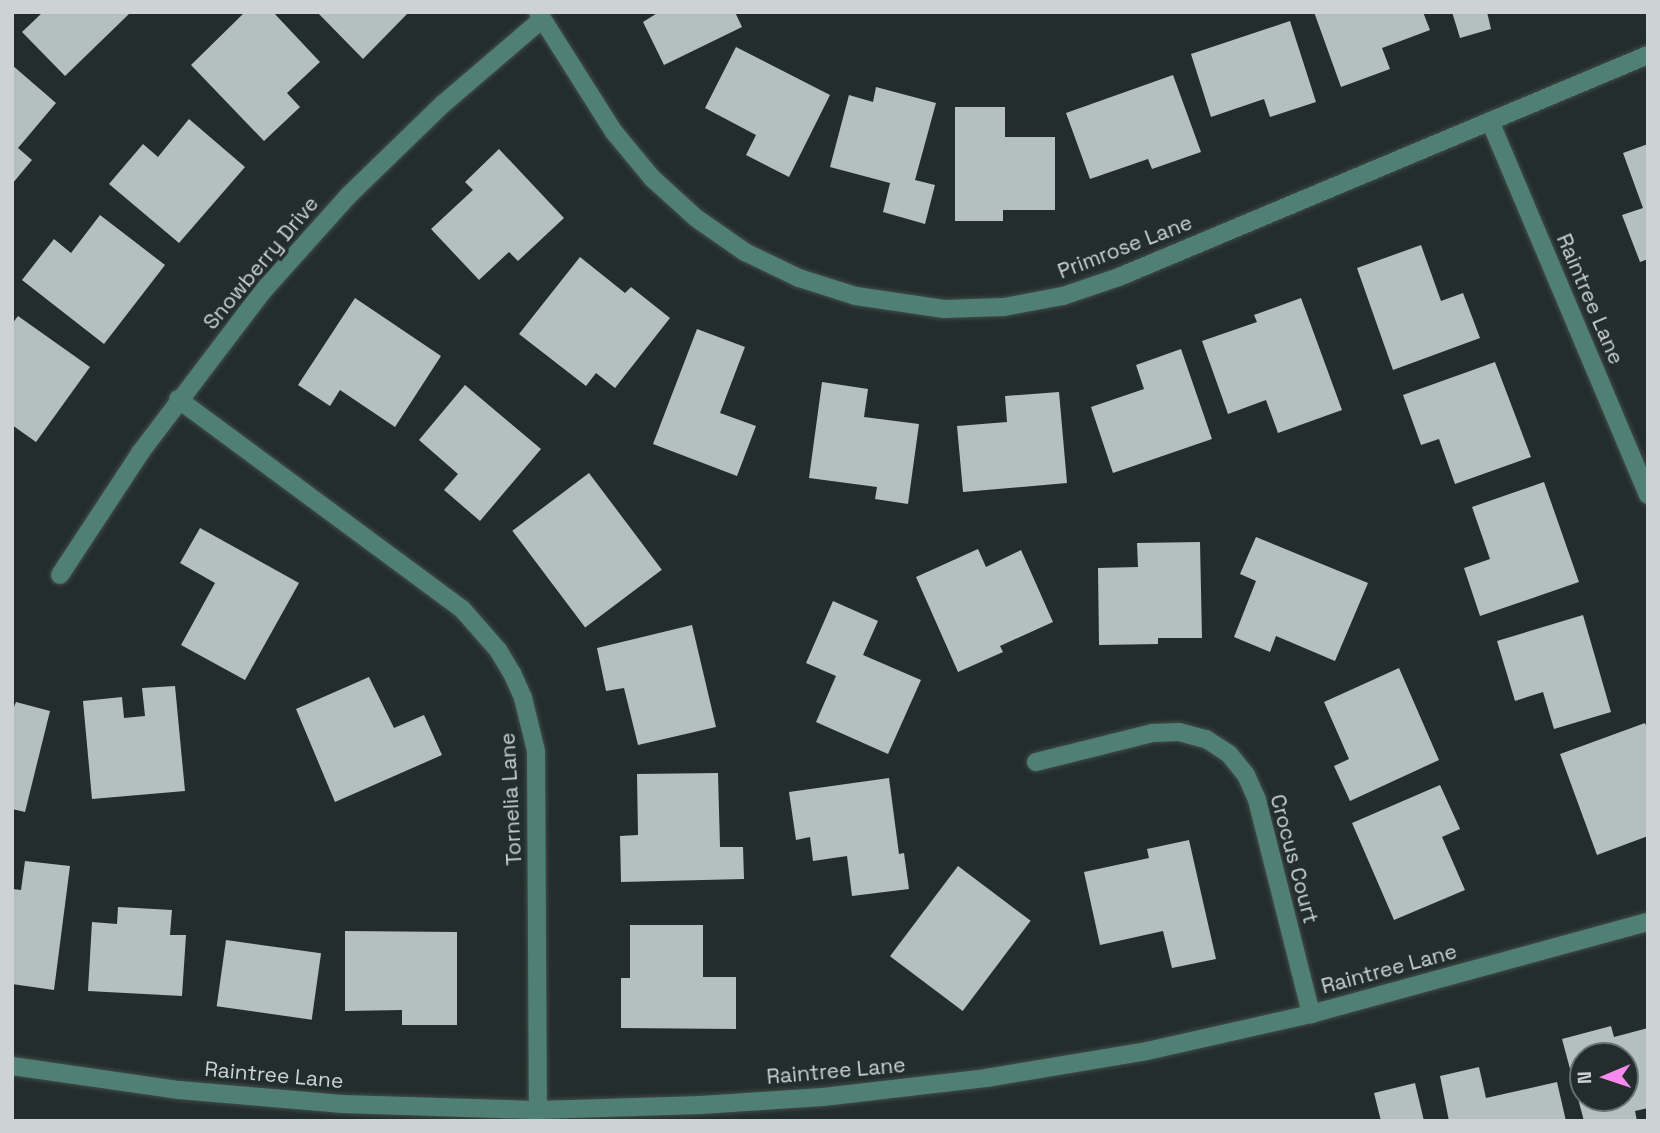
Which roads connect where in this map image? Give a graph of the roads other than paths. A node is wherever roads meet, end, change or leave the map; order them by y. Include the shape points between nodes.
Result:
1 (540, 15) edge
2 (1648, 55) edge
3 (1490, 121) junction
4 (178, 399) junction
5 (1648, 495) edge
6 (61, 575) dead end
7 (1037, 762) dead end
8 (1648, 922) edge
9 (1311, 1014) junction
10 (12, 1066) edge
11 (538, 1110) junction

1 - 3 street, Primrose Lane via 614,132 652,178 696,218 745,251 799,278 856,296 932,308 1004,307 1119,277
1 - 4 street, Snowberry Drive via 349,195 262,292
2 - 3 street, Primrose Lane
3 - 5 street, Raintree Lane
4 - 6 street, Snowberry Drive
4 - 11 street, Tornelia Lane via 462,609 512,673 536,751
7 - 9 street, Crocus Court via 1152,733 1179,732 1206,739 1229,754 1246,775 1257,800
8 - 9 street, Raintree Lane
9 - 11 street, Raintree Lane via 1147,1051 986,1078 810,1098
10 - 11 street, Raintree Lane via 179,1090 342,1104

